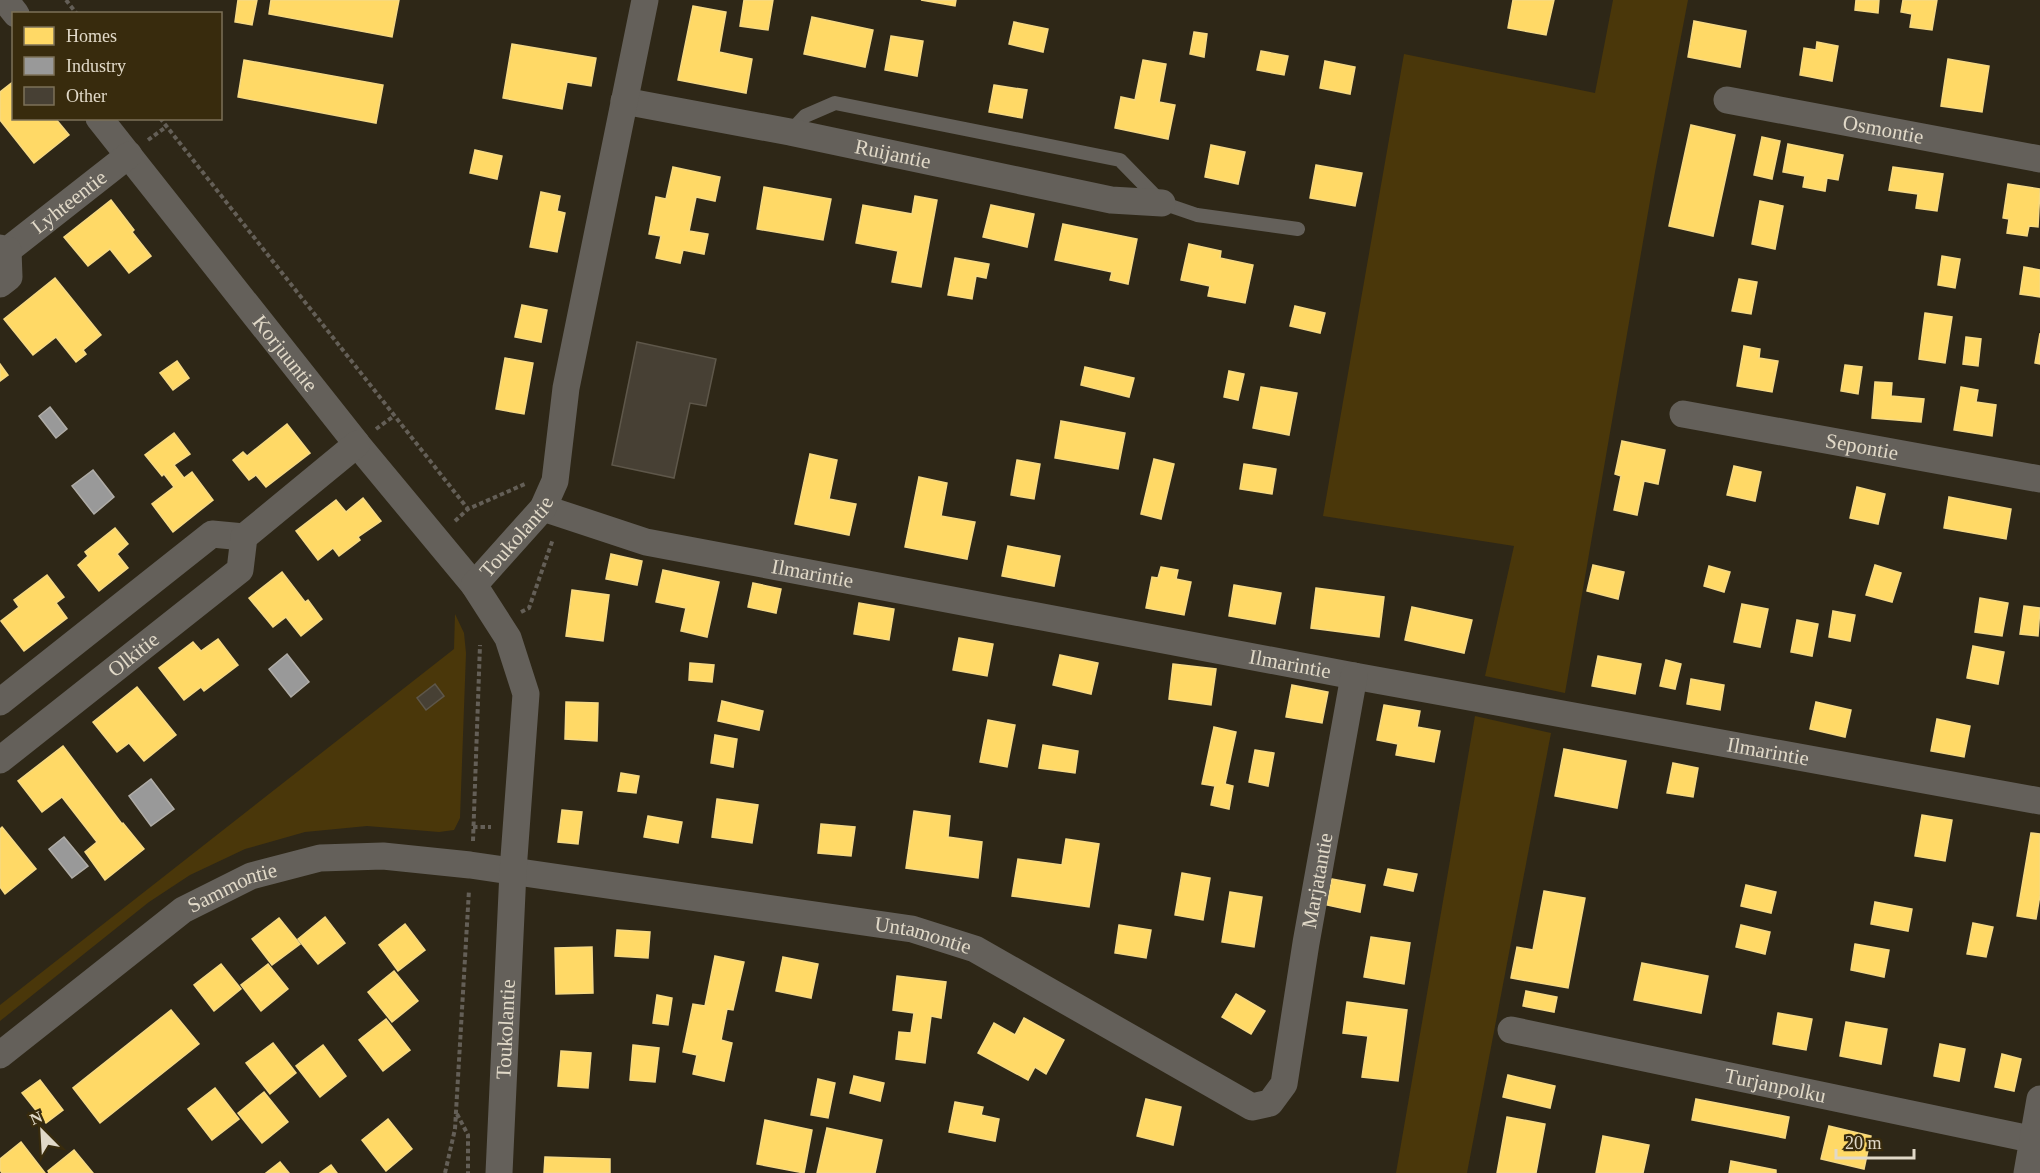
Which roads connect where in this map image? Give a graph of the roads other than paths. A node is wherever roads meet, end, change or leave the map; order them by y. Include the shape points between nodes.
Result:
1 (5, 0) edge
2 (645, 0) edge
3 (14, 12) edge
4 (1727, 100) dead end
5 (624, 101) junction
6 (101, 120) edge
7 (790, 132) junction
8 (129, 156) junction
9 (2040, 159) edge
10 (1162, 203) junction
11 (1298, 229) dead end
12 (4, 249) edge
13 (0, 284) edge
14 (1683, 414) dead end
15 (357, 444) junction
16 (2040, 479) edge
17 (552, 511) junction
18 (244, 537) junction
19 (474, 585) junction
20 (61, 653) junction
21 (1354, 676) junction
22 (90, 689) junction
23 (0, 702) edge
24 (0, 760) edge
25 (2040, 801) edge
26 (513, 871) junction
27 (1511, 1030) dead end
28 (0, 1055) edge
29 (1284, 1084) joint
30 (2040, 1100) edge
31 (2036, 1140) edge
32 (499, 1173) edge
33 (2027, 1173) edge

1 - 3 street
2 - 5 street, Toukolantie
4 - 9 street, Osmontie
5 - 7 street, Ruijantie
5 - 17 street, Toukolantie via 566,388
6 - 8 street, Korjuuntie
7 - 10 street, Ruijantie via 1111,200
7 - 10 lane via 805,116 836,104 1120,160
8 - 12 street, Lyhteentie
8 - 15 street, Korjuuntie
10 - 11 lane via 1197,214
12 - 13 street, Lyhteentie via 9,277
14 - 16 street, Sepontie
15 - 18 street
15 - 19 street, Korjuuntie
17 - 19 street, Toukolantie
17 - 21 street, Ilmarintie via 646,543
18 - 20 street via 212,534
18 - 22 street, Olkitie via 240,570
19 - 26 street, Toukolantie via 508,638 526,694
20 - 22 street
20 - 23 street
21 - 25 street, Ilmarintie
21 - 29 street, Marjatantie
22 - 24 street, Olkitie
26 - 28 street, Sammontie via 383,856 320,858 251,876 183,910
26 - 29 street, Untamontie via 912,929 975,949 1252,1107 1270,1103
26 - 32 street, Toukolantie
27 - 31 street, Turjanpolku
30 - 31 street
31 - 33 street

